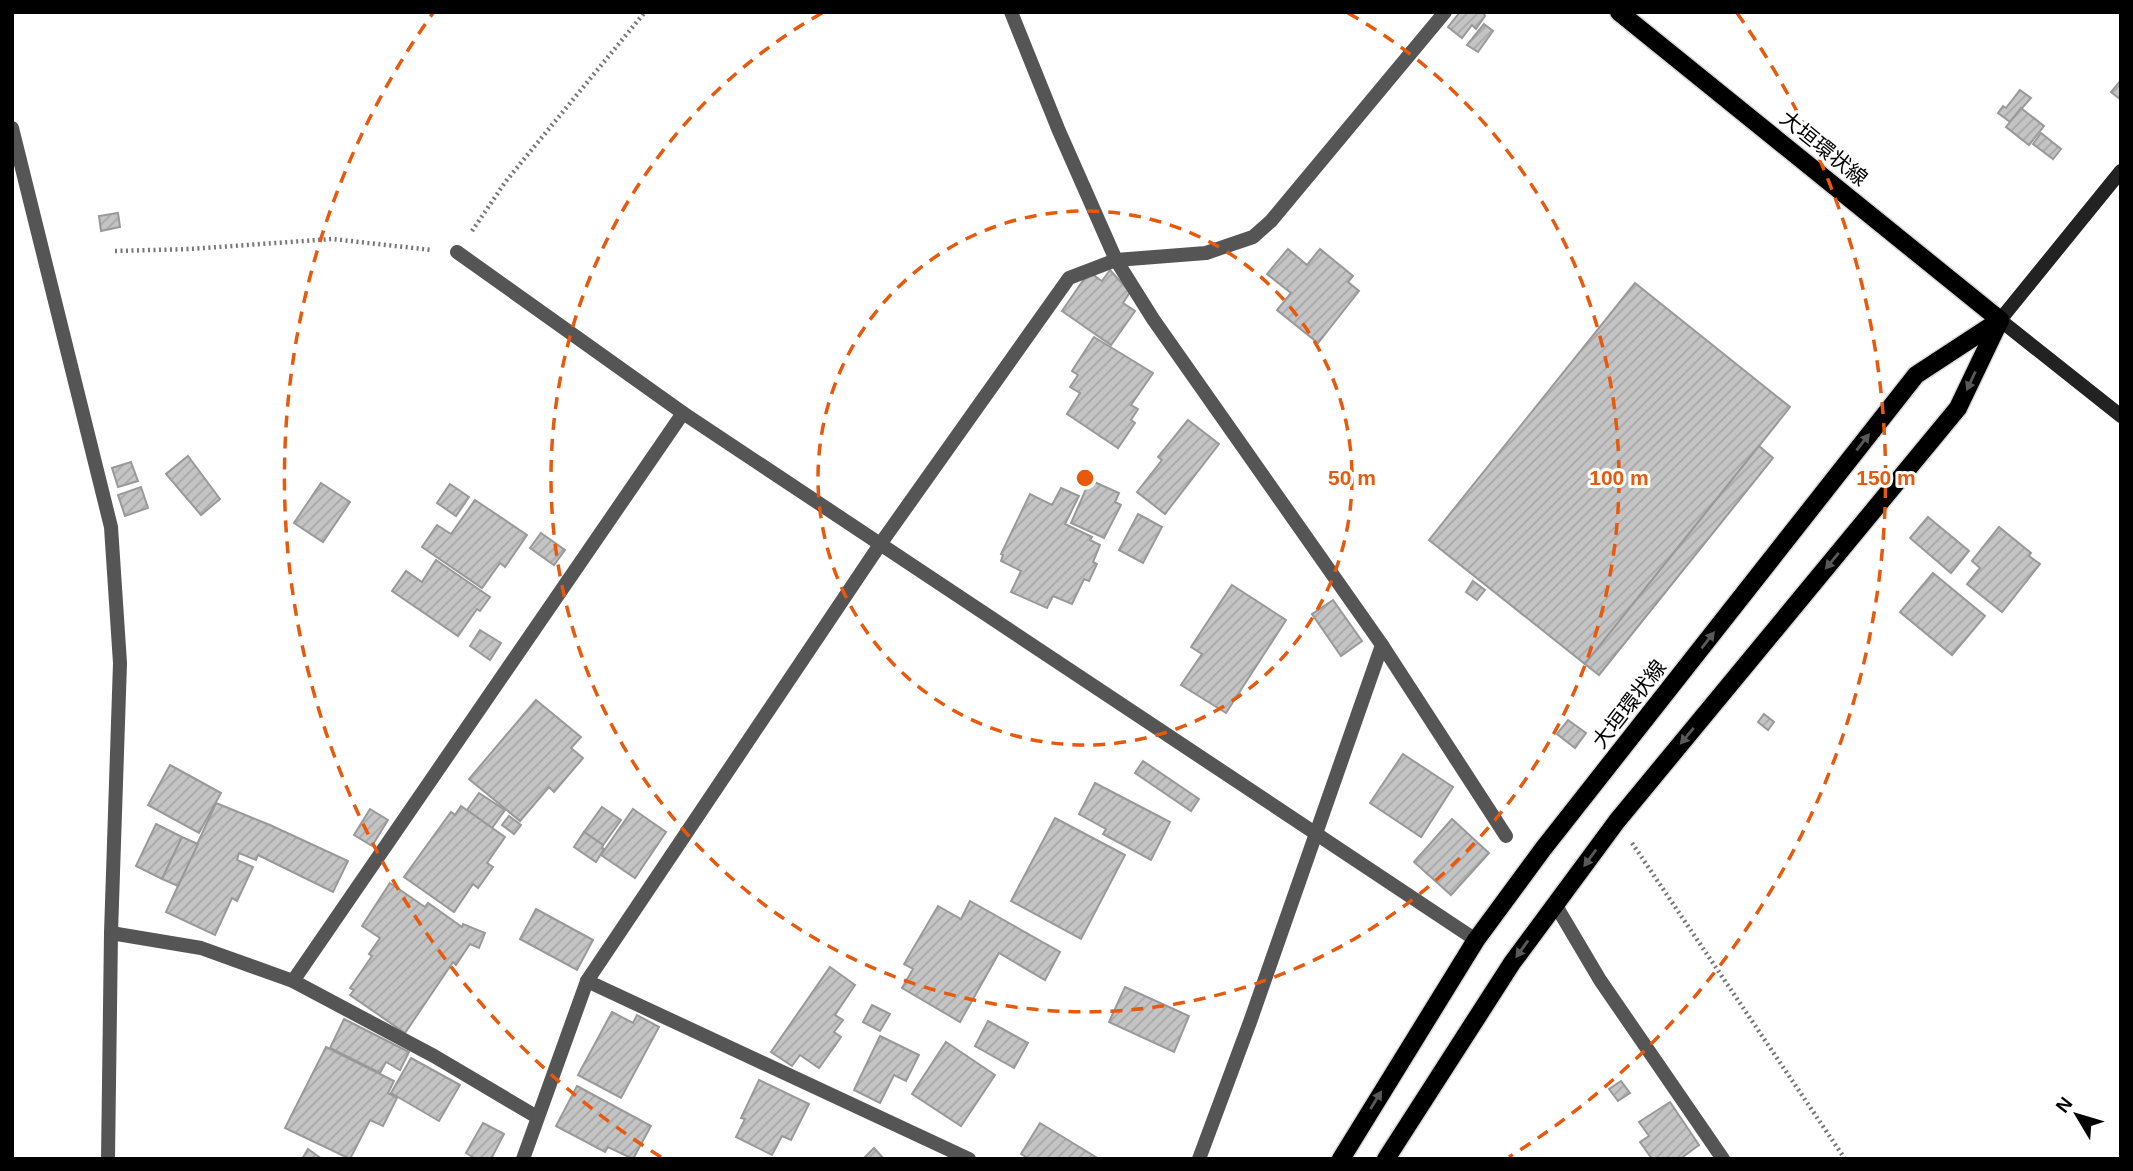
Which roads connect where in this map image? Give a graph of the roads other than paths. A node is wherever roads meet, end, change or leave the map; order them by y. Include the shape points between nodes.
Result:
1 (1011, 12) edge
2 (1445, 12) edge
3 (1619, 12) edge
4 (12, 128) edge
5 (2121, 171) edge
6 (457, 252) road end
7 (1116, 260) junction
8 (2000, 320) junction
9 (683, 413) junction
10 (2121, 416) edge
11 (881, 543) junction
12 (1382, 645) junction
13 (1315, 834) junction
14 (1506, 836) dead end
15 (1559, 899) junction
16 (111, 933) junction
17 (1476, 940) junction
18 (587, 981) junction
19 (293, 982) junction
20 (537, 1117) junction
21 (108, 1159) edge
22 (523, 1159) edge
23 (969, 1159) edge
24 (1199, 1159) edge
25 (1341, 1159) edge
26 (1386, 1159) edge
27 (1723, 1159) edge

1 - 7 street
2 - 7 street via 1253,237 1206,253
3 - 8 main road, 大垣環状線
4 - 16 street via 111,527 120,663
5 - 8 street
6 - 9 street
7 - 11 street via 1069,278
7 - 12 street
8 - 10 street
8 -> 15 main road via 1958,408 1617,821
17 -> 8 main road, 大垣環状線 via 1916,375
9 - 11 street
9 - 19 street
11 - 13 street
11 - 18 street
12 - 13 street
12 - 14 street
13 - 17 street
13 - 24 street
15 -> 26 main road via 1512,963
15 - 27 street via 1600,980
16 - 19 street via 201,948
16 - 21 street
25 -> 17 main road, 大垣環状線
18 - 20 street
18 - 23 street
19 - 20 street via 434,1056
20 - 22 street

